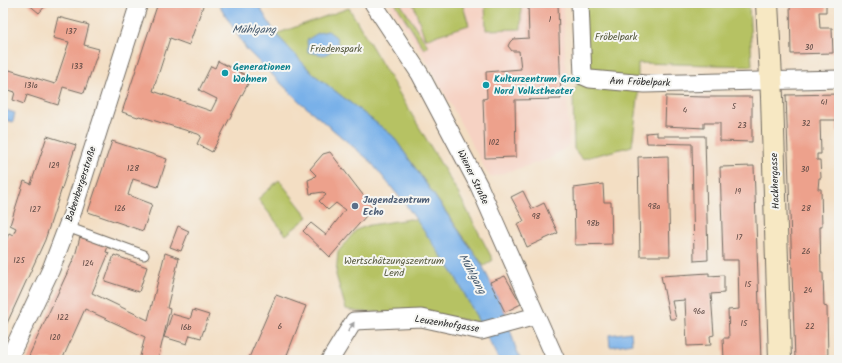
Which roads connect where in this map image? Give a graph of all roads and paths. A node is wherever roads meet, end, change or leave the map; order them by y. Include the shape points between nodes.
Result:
1 (139, 3) edge
2 (374, 3) edge
3 (580, 3) edge
4 (767, 3) edge
5 (839, 79) edge
6 (771, 80) junction
7 (67, 227) junction
8 (144, 255) dead end
9 (536, 316) junction
10 (8, 360) edge
11 (330, 360) edge
12 (556, 360) edge
13 (780, 360) edge

1 - 7 street, Babenbergerstraße
2 - 9 street, Wiener Straße via 420,74 479,186
3 - 6 street, Am Fröbelpark via 582,76 590,80 645,84
4 - 6 main road, Hackhergasse
5 - 6 street
6 - 13 main road, Hackhergasse
7 - 8 lane
7 - 10 street, Babenbergerstraße via 51,269
11 -> 9 street, Leuzenhofgasse via 354,321 421,318 480,331
9 - 12 street, Wiener Straße

